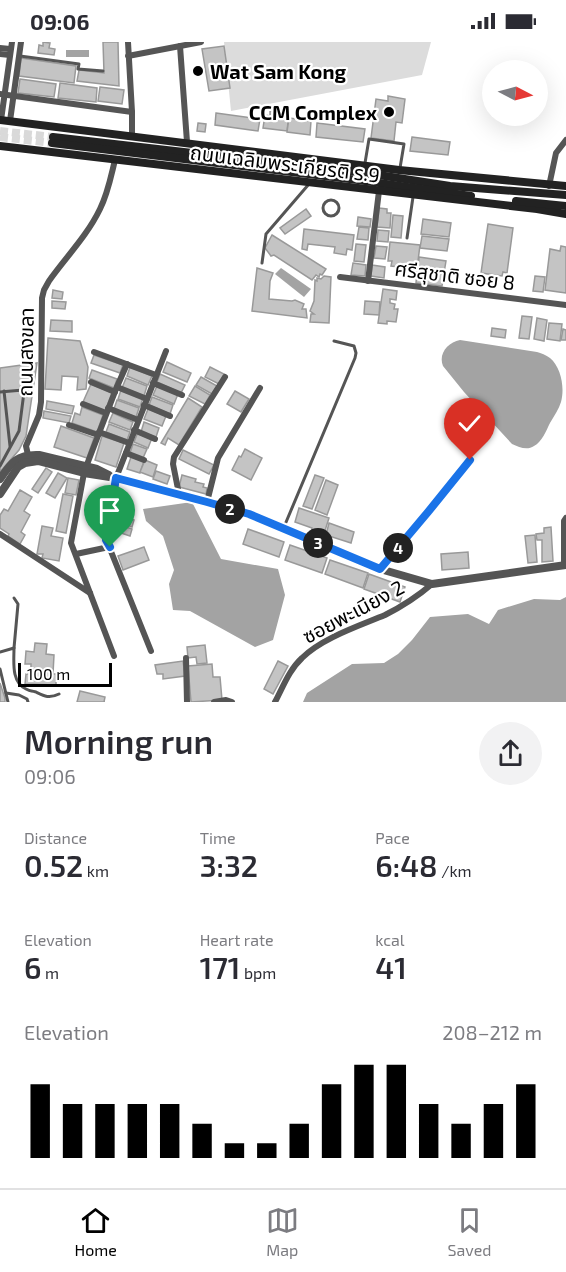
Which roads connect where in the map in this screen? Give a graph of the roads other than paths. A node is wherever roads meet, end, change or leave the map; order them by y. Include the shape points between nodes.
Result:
1 (21, 42) edge
2 (128, 42) edge
3 (201, 42) edge
4 (180, 46) junction
5 (0, 48) edge
6 (11, 50) edge
7 (0, 54) edge
8 (19, 55) junction
9 (128, 56) junction
10 (103, 71) dead end
11 (2, 94) edge
12 (14, 96) junction
13 (132, 112) junction
14 (3, 120) edge
15 (132, 135) junction
16 (566, 140) edge
17 (187, 142) junction
18 (1, 146) edge
19 (115, 160) junction
20 (364, 165) junction
21 (399, 170) junction
22 (455, 176) junction
23 (311, 183) junction
24 (334, 186) junction
25 (549, 186) junction
26 (566, 186) edge
27 (379, 191) junction
28 (518, 191) junction
29 (413, 195) junction
30 (566, 195) edge
31 (333, 200) junction
32 (453, 200) junction
33 (517, 201) junction
34 (566, 206) edge
35 (566, 213) edge
36 (407, 238) dead end
37 (262, 263) dead end
38 (340, 278) dead end
39 (368, 281) junction
40 (566, 305) edge
41 (334, 341) dead end
42 (166, 351) dead end
43 (94, 352) dead end
44 (127, 364) junction
45 (156, 375) junction
46 (225, 377) dead end
47 (91, 382) dead end
48 (153, 383) junction
49 (260, 388) dead end
50 (116, 390) junction
51 (2, 392) edge
52 (182, 395) dead end
53 (146, 402) junction
54 (83, 404) dead end
55 (107, 411) junction
56 (170, 416) dead end
57 (138, 420) junction
58 (69, 425) dead end
59 (134, 430) junction
60 (99, 434) junction
61 (155, 439) dead end
62 (129, 443) junction
63 (10, 447) junction
64 (126, 453) junction
65 (28, 455) junction
66 (144, 460) dead end
67 (470, 460) dead end
68 (0, 466) edge
69 (85, 470) junction
70 (1, 477) edge
71 (116, 478) junction
72 (0, 494) edge
73 (179, 494) junction
74 (207, 502) junction
75 (566, 518) edge
76 (283, 528) junction
77 (0, 534) edge
78 (110, 547) junction
79 (76, 554) junction
80 (565, 565) edge
81 (380, 569) junction
82 (432, 584) junction
83 (90, 594) junction
84 (14, 598) dead end
85 (14, 648) junction
86 (152, 651) dead end
87 (0, 652) edge
88 (114, 656) dead end
89 (186, 658) dead end
90 (0, 669) edge
91 (6, 693) junction
92 (59, 694) dead end
93 (8, 702) edge
94 (28, 702) edge
95 (188, 702) edge
96 (214, 702) edge
97 (232, 702) edge
98 (275, 702) edge

1 - 8 street
2 - 9 street
3 - 4 street
4 - 9 street
4 - 17 street
5 - 6 street
6 - 7 street
6 - 8 street
6 - 11 street
8 - 10 lane
8 - 12 street
9 - 13 street
11 - 12 street
11 - 14 street
12 - 13 street
12 - 14 street
13 - 15 street
14 - 15 main road, ถนนเฉลิมพระเกียรติ ร.9
15 - 17 main road, ถนนเฉลิมพระเกียรติ ร.9
16 - 25 street via 556,153
17 - 20 main road, ถนนเฉลิมพระเกียรติ ร.9
18 - 19 main road, ถนนเฉลิมพระเกียรติ ร.9
19 - 23 main road, ถนนเฉลิมพระเกียรติ ร.9
19 - 65 street, ถนนสงขลา via 91,226 44,290 41,402 26,446
20 - 21 main road, ถนนเฉลิมพระเกียรติ ร.9
20 - 21 lane via 369,139 404,144
21 - 22 main road, ถนนเฉลิมพระเกียรติ ร.9
22 - 25 main road, ถนนเฉลิมพระเกียรติ ร.9
22 - 28 main road
23 - 24 main road, ถนนเฉลิมพระเกียรติ ร.9
23 - 37 lane via 266,234
24 - 27 main road, ถนนเฉลิมพระเกียรติ ร.9
24 - 31 lane
25 - 26 main road, ถนนเฉลิมพระเกียรติ ร.9
27 - 29 main road, ถนนเฉลิมพระเกียรติ ร.9
27 - 39 street
28 - 30 main road
28 - 33 main road via 52,140
29 - 32 main road, ถนนเฉลิมพระเกียรติ ร.9
29 - 36 lane
31 - 31 lane via 324,203 329,216 339,209
32 - 33 main road
32 - 35 main road, ถนนเฉลิมพระเกียรติ ร.9
33 - 34 main road
38 - 39 street, ศรีสุชาติ ซอย 8
39 - 40 street, ศรีสุชาติ ซอย 8
41 - 76 lane via 354,346 355,358
42 - 45 street
43 - 44 street
44 - 45 street
44 - 50 street
45 - 48 street
46 - 73 street via 174,457
47 - 50 street
48 - 52 street
48 - 53 street
49 - 74 street via 218,458
50 - 53 street
50 - 55 street
51 - 63 lane
51 - 63 lane via 24,392 19,431
53 - 56 street
53 - 57 street
54 - 55 street
55 - 57 street
55 - 60 street
57 - 59 street
58 - 60 street
59 - 61 street
59 - 62 street
60 - 62 street
60 - 69 street
62 - 64 street
63 - 68 lane
64 - 66 street
64 - 71 street
65 - 69 street
65 - 70 street via 9,465
67 - 81 lane
69 - 71 street
69 - 72 street via 38,461 25,463
69 - 79 street via 71,543
71 - 73 street
71 - 78 street via 106,540
73 - 74 street
74 - 76 street
75 - 80 street
76 - 81 street
77 - 83 street
78 - 79 street
78 - 86 street
79 - 83 street
80 - 82 street
81 - 82 street
82 - 98 street, ซอยพะเนียง 2 via 387,614 339,634 302,657
83 - 88 street
84 - 85 lane via 18,604
85 - 87 lane
85 - 92 lane via 19,684 42,696
89 - 95 street
90 - 91 lane
91 - 93 lane
91 - 94 lane
96 - 97 street

